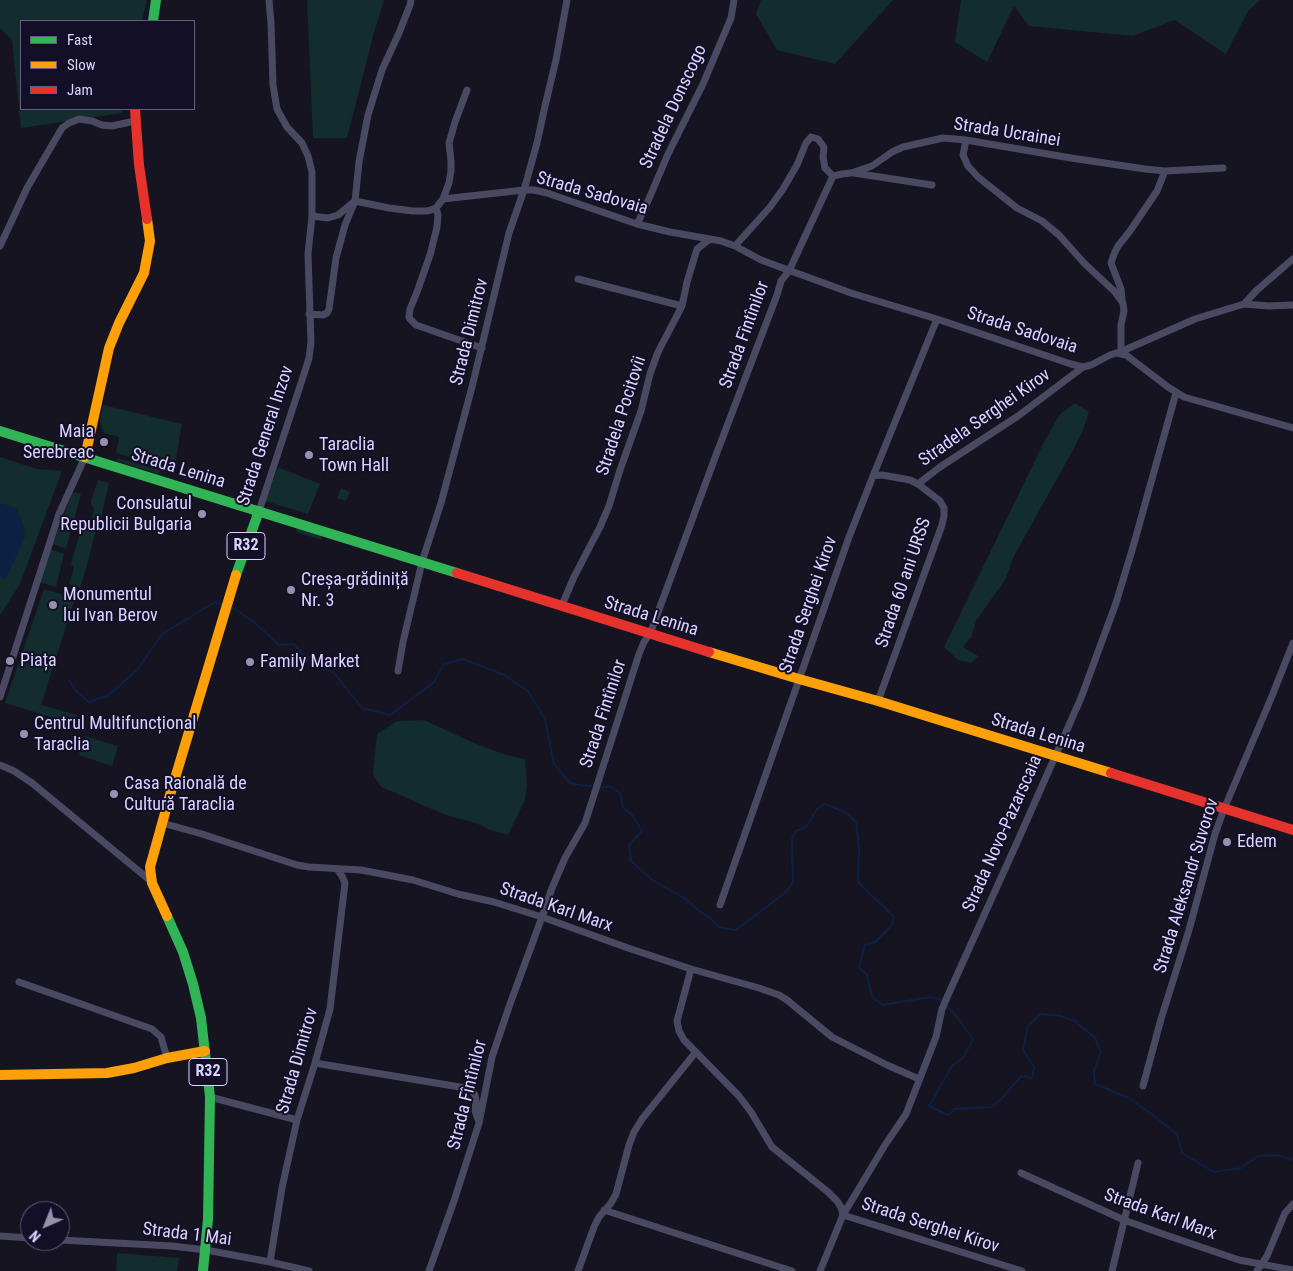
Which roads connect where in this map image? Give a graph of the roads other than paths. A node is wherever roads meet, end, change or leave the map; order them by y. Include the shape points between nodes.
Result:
1 (156, 0) edge
2 (269, 0) edge
3 (411, 0) edge
4 (568, 0) edge
5 (734, 0) edge
6 (153, 20) edge
7 (467, 90) dead end
8 (135, 110) edge
9 (135, 122) junction
10 (966, 140) junction
11 (1223, 168) dead end
12 (1165, 170) junction
13 (851, 173) junction
14 (833, 176) junction
15 (932, 185) dead end
16 (524, 190) junction
17 (443, 199) junction
18 (355, 201) junction
19 (436, 208) junction
20 (312, 216) junction
21 (637, 224) junction
22 (710, 239) junction
23 (0, 246) edge
24 (735, 246) junction
25 (1293, 259) edge
26 (789, 271) junction
27 (578, 279) dead end
28 (1123, 303) junction
29 (1244, 304) junction
30 (682, 306) junction
31 (1293, 306) edge
32 (309, 314) junction
33 (937, 319) junction
34 (482, 348) junction
35 (1121, 354) junction
36 (1083, 367) junction
37 (1176, 393) junction
38 (1293, 428) edge
39 (0, 431) edge
40 (85, 457) junction
41 (872, 476) junction
42 (918, 484) junction
43 (259, 511) junction
44 (422, 562) junction
45 (562, 605) junction
46 (650, 634) junction
47 (1293, 642) edge
48 (398, 671) dead end
49 (799, 679) junction
50 (0, 697) edge
51 (878, 701) junction
52 (1055, 756) junction
53 (0, 765) edge
54 (1224, 809) junction
55 (162, 823) junction
56 (1293, 830) edge
57 (336, 868) junction
58 (152, 883) junction
59 (720, 905) dead end
60 (542, 917) junction
61 (691, 969) junction
62 (19, 982) dead end
63 (206, 1051) junction
64 (695, 1053) junction
65 (167, 1058) junction
66 (315, 1063) junction
67 (0, 1074) edge
68 (919, 1079) junction
69 (1143, 1086) dead end
70 (210, 1097) junction
71 (297, 1120) junction
72 (479, 1123) junction
73 (1138, 1163) dead end
74 (1021, 1173) dead end
75 (1293, 1204) edge
76 (604, 1210) junction
77 (844, 1215) junction
78 (1124, 1220) junction
79 (0, 1236) edge
80 (20, 1237) edge
81 (70, 1241) edge
82 (206, 1250) junction
83 (270, 1262) junction
84 (1262, 1264) junction
85 (1293, 1270) edge
86 (203, 1271) edge
87 (309, 1271) edge
88 (428, 1271) edge
89 (578, 1271) edge
90 (792, 1271) edge
91 (820, 1271) edge
92 (1022, 1271) edge
93 (1112, 1271) edge
94 (1257, 1271) edge

1 - 6 street
2 - 20 street, Strada General Inzov via 277,109 308,156 312,172
3 - 18 street via 368,114
4 - 16 street, Strada Dimitrov via 538,143
5 - 21 street, Stradela Donscogo via 731,18 706,76
7 - 17 street via 449,143 451,171
8 - 9 street
9 - 23 street via 102,126 79,119 62,128 27,188
9 - 40 street via 150,241 148,255 144,272 109,348
10 - 12 street, Strada Ucrainei
10 - 13 street, Strada Ucrainei via 943,138 903,147 872,166
10 - 28 street via 963,156 978,178 1060,235
11 - 12 street, Strada Ucrainei
12 - 28 street via 1157,191 1118,246 1111,263
13 - 14 street, Strada Ucrainei
13 - 15 street, Strada Ucrainei
14 - 24 street via 825,168 824,147 818,139 811,137 783,189
14 - 26 street, Strada Fîntînilor
16 - 17 street, Strada Sadovaia
16 - 21 street, Strada Sadovaia via 546,193
16 - 34 street, Strada Dimitrov via 509,233
17 - 19 street
18 - 19 street via 413,211
18 - 20 street via 338,216
18 - 32 street via 336,258 327,313
19 - 34 street via 437,228 430,255 408,313 416,325
20 - 32 street, Strada General Inzov via 308,254
21 - 22 street, Strada Sadovaia
22 - 24 street, Strada Sadovaia
22 - 30 street, Stradela Pocitovîi via 697,249
24 - 26 street, Strada Sadovaia
25 - 29 street
26 - 33 street, Strada Sadovaia
26 - 46 street, Strada Fîntînilor via 781,281
27 - 30 street
28 - 35 street
29 - 31 street
29 - 35 street via 1195,319
30 - 45 street, Stradela Pocitovîi via 658,352 609,506
32 - 43 street, Strada General Inzov via 309,358
33 - 36 street, Strada Sadovaia
33 - 41 street, Strada Serghei Kirov
34 - 44 street, Strada Dimitrov
35 - 36 street, Strada Sadovaia via 1110,355
35 - 37 street
36 - 42 street, Stradela Serghei Kirov
37 - 38 street via 1194,401
37 - 52 street, Strada Novo-Pazarscaia via 1116,603 1081,698
39 - 40 street, Strada Lenina
40 - 43 street, Strada Lenina
40 - 50 street via 58,514
41 - 42 street, Stradela Serghei Kirov via 882,475
41 - 49 street, Strada Serghei Kirov
42 - 51 street, Strada 60 ani URSS via 940,501 944,516
43 - 44 street, Strada Lenina
43 - 55 street, Strada General Inzov / R32 via 234,582
44 - 45 street, Strada Lenina
44 - 48 street, Strada Dimitrov
45 - 46 street, Strada Lenina
46 - 49 street, Strada Lenina
46 - 60 street, Strada Fîntînilor via 639,654 585,823 562,866
47 - 54 street, Strada Aleksandr Suvorov
49 - 51 street, Strada Lenina
49 - 59 street, Strada Serghei Kirov
51 - 52 street, Strada Lenina
52 - 54 street, Strada Lenina
52 - 68 street, Strada Novo-Pazarscaia via 942,1009 936,1037
53 - 58 street via 32,783
54 - 56 street, Strada Lenina
54 - 69 street, Strada Aleksandr Suvorov
55 - 57 street, Strada Karl Marx via 297,865
55 - 58 street, Strada General Inzov / R32 via 150,867
57 - 60 street, Strada Karl Marx via 413,880
57 - 66 street, Strada Dimitrov via 345,883 330,1009
58 - 63 street, R32 via 183,952 201,1018
60 - 61 street, Strada Karl Marx
60 - 72 street, Strada Fîntînilor via 492,1057
61 - 64 street, Strada Serghei Kirov via 678,1021 679,1031
61 - 68 street, Strada Karl Marx via 779,996 832,1037
62 - 65 street via 152,1029 161,1037
63 - 65 street
63 - 70 street, R32
64 - 76 street via 634,1132 616,1194
64 - 77 street, Strada Serghei Kirov via 739,1096 772,1147 828,1192 842,1207
65 - 67 street via 108,1072
66 - 71 street, Strada Dimitrov
66 - 72 street via 466,1088 475,1095
68 - 77 street, Strada Novo-Pazarscaia via 906,1114 884,1145
70 - 71 street
70 - 82 street, R32
71 - 83 street, Strada Dimitrov
72 - 88 street, Strada Fîntînilor
73 - 78 street
74 - 78 street, Strada Karl Marx
75 - 84 street via 1285,1213
76 - 89 street via 594,1227
76 - 90 street
77 - 91 street, Strada Novo-Pazarscaia
77 - 92 street, Strada Serghei Kirov
78 - 84 street, Strada Karl Marx via 1239,1260
78 - 93 street
79 - 80 street
81 - 82 street, Strada 1 Mai
82 - 83 street, Strada 1 Mai
82 - 86 street, R32
83 - 87 street, Strada 1 Mai
84 - 85 street, Strada Karl Marx
84 - 94 street

